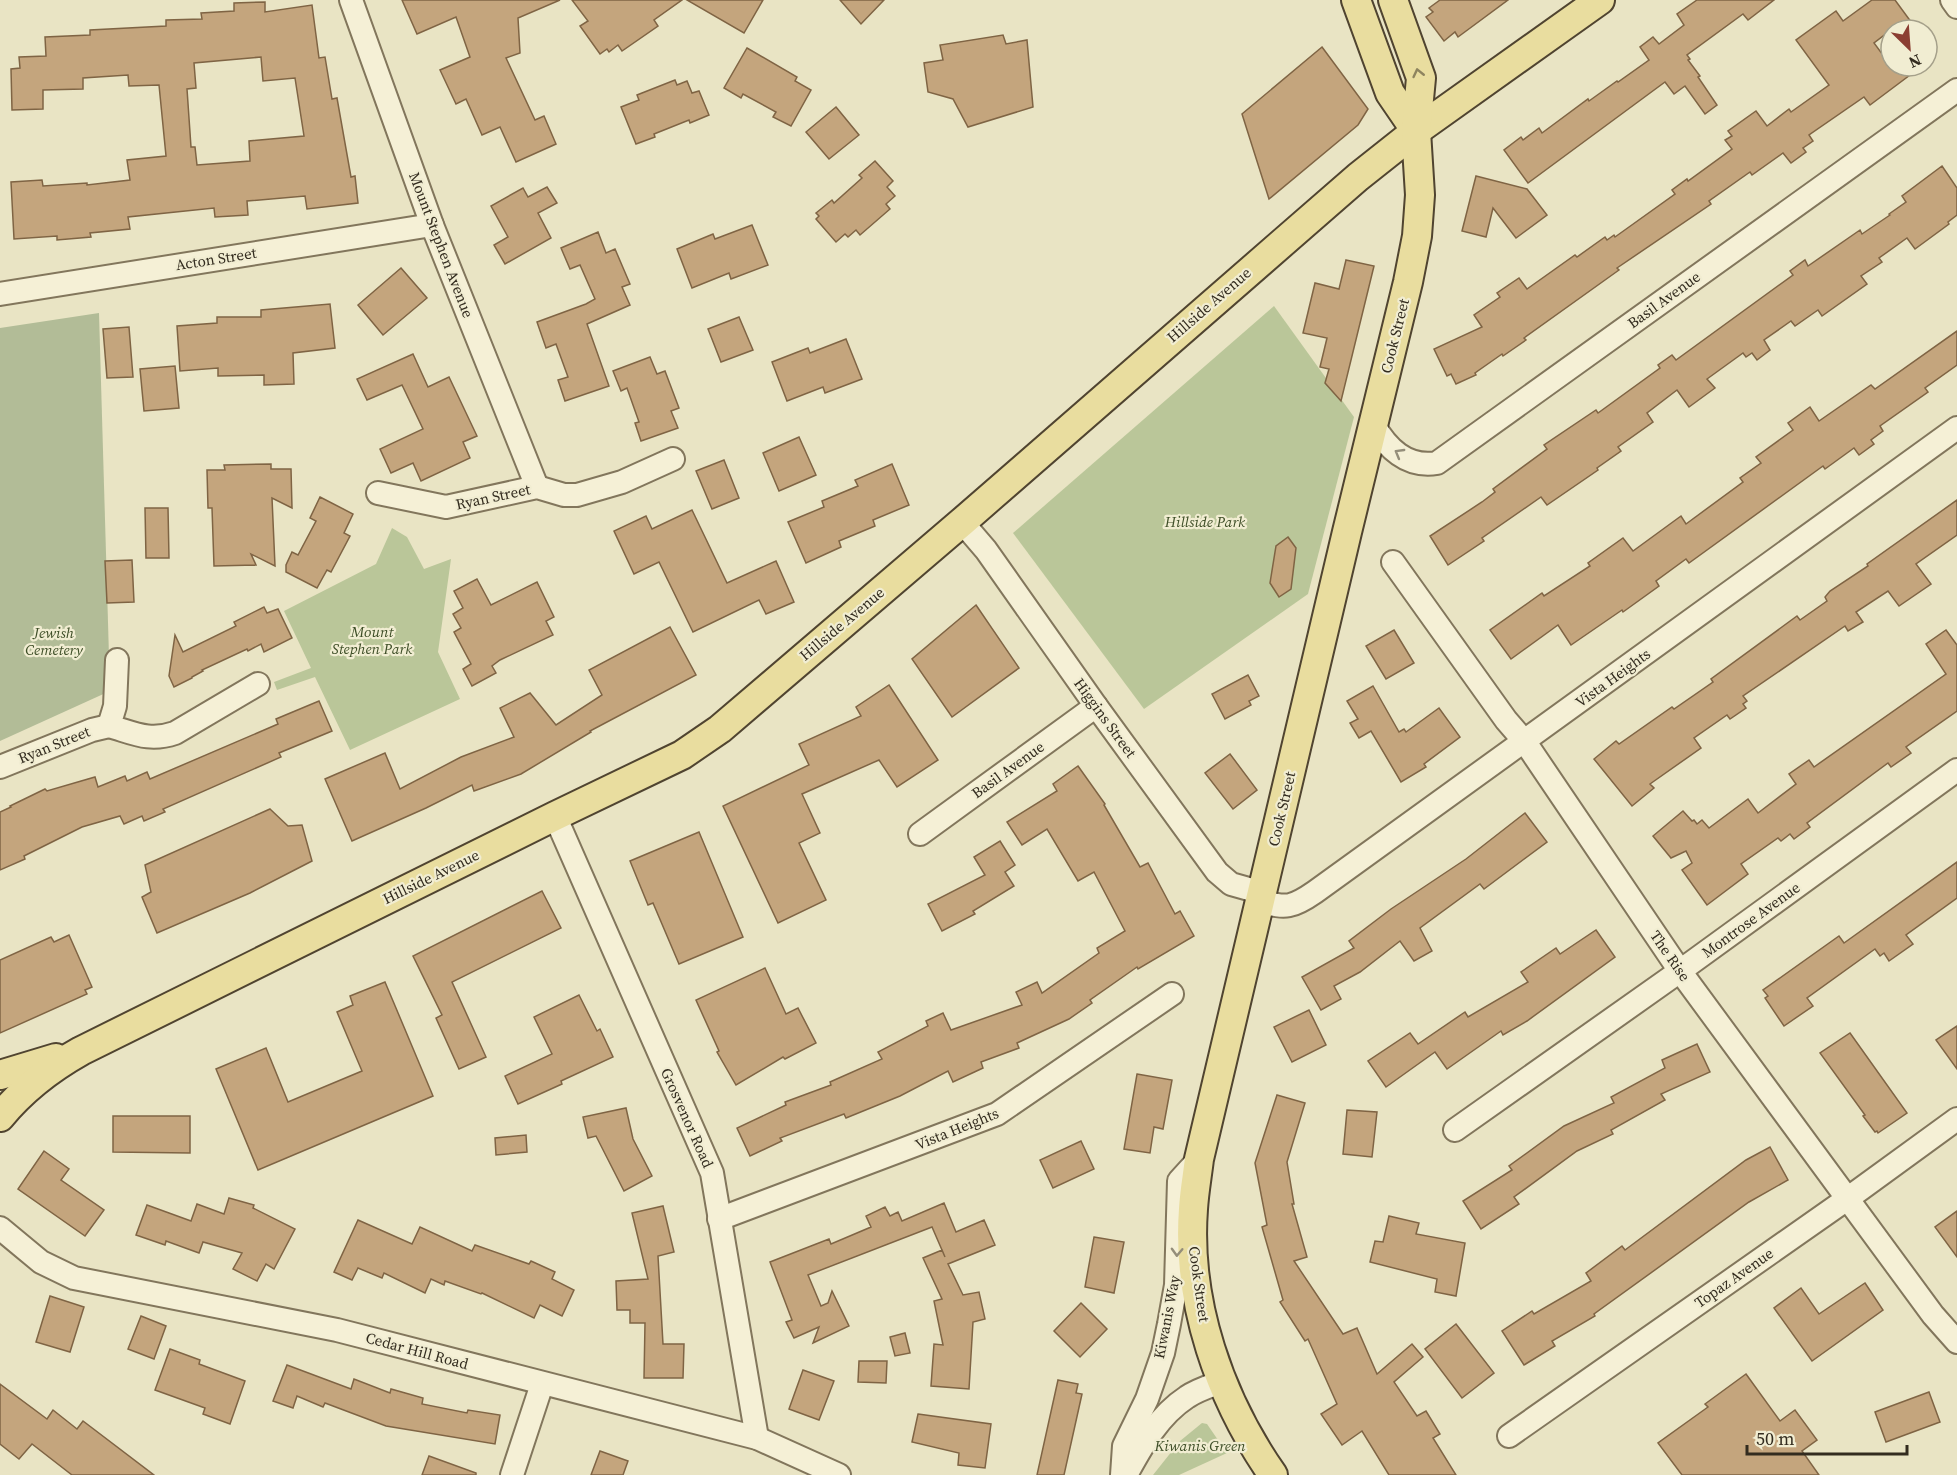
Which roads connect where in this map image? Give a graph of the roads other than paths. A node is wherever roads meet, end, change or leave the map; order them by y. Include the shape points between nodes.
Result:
1 (351, 0) edge
2 (1356, 0) edge
3 (1393, 0) edge
4 (1600, 0) edge
5 (1952, 0) edge
6 (1957, 7) edge
7 (1957, 90) edge
8 (1416, 131) junction
9 (432, 225) junction
10 (0, 294) edge
11 (1373, 424) junction
12 (1957, 428) edge
13 (673, 459) dead end
14 (537, 488) junction
15 (378, 494) dead end
16 (962, 522) junction
17 (1393, 562) dead end
18 (117, 660) dead end
19 (258, 684) dead end
20 (1096, 706) junction
21 (109, 726) junction
22 (1524, 742) junction
23 (0, 767) edge
24 (1957, 770) edge
25 (555, 816) junction
26 (920, 834) dead end
27 (1261, 897) junction
28 (1680, 971) junction
29 (1172, 994) dead end
30 (81, 1051) junction
31 (0, 1075) edge
32 (0, 1118) edge
33 (1957, 1119) edge
34 (1455, 1130) dead end
35 (1199, 1159) junction
36 (1847, 1199) junction
37 (719, 1219) junction
38 (0, 1228) edge
39 (1957, 1342) edge
40 (1221, 1382) junction
41 (542, 1384) junction
42 (1509, 1436) dead end
43 (757, 1438) junction
44 (512, 1475) edge
45 (839, 1475) edge
46 (1124, 1475) edge
47 (1273, 1475) edge

1 - 9 street, Mount Stephen Avenue
2 - 8 main road via 1390,93
8 -> 3 main road, Cook Street via 1421,78
4 - 8 main road, Hillside Avenue
5 - 6 street
7 -> 11 street, Basil Avenue via 1437,463 1425,465 1397,453
8 - 11 main road, Cook Street via 1420,195 1417,236
8 - 16 main road, Hillside Avenue via 1340,192
9 - 10 street, Acton Street
9 - 14 street, Mount Stephen Avenue
11 - 27 main road, Cook Street
12 - 22 street, Vista Heights
13 - 14 street, Ryan Street via 622,482 577,495
14 - 15 street, Ryan Street via 446,507
16 - 20 street, Higgins Street
16 - 25 main road, Hillside Avenue via 720,729 682,755
17 - 22 street, The Rise
18 - 21 street, Ryan Street via 116,706
19 - 21 street, Ryan Street via 162,738
20 - 26 street, Basil Avenue
20 - 27 street, Higgins Street via 1217,872 1232,884
21 - 23 street, Ryan Street
22 - 27 street, Vista Heights via 1298,904 1282,907
22 - 28 street, The Rise
24 - 28 street, Montrose Avenue
25 - 30 main road, Hillside Avenue
25 - 37 street, Grosvenor Road via 712,1173
27 - 35 main road, Cook Street
28 - 34 street, Montrose Avenue
28 - 36 street, The Rise
29 - 37 street, Vista Heights via 998,1114
30 - 31 main road
30 - 32 main road, Hillside Avenue via 28,1087
33 - 36 street, Topaz Avenue
35 - 40 main road, Cook Street via 1193,1210 1194,1264 1202,1316
35 -> 46 street, Kiwanis Way via 1179,1181 1176,1286 1169,1324 1147,1399 1124,1446
36 - 39 street, The Rise
36 - 42 street, Topaz Avenue
37 - 43 street, Grosvenor Road
38 - 41 street, Cedar Hill Road via 41,1262 74,1278 326,1328
40 - 46 street, Kiwanis Way via 1188,1396 1165,1415
40 - 47 main road, Cook Street via 1239,1421
41 - 43 street, Cedar Hill Road
41 - 44 street
43 - 45 street, Cedar Hill Road

